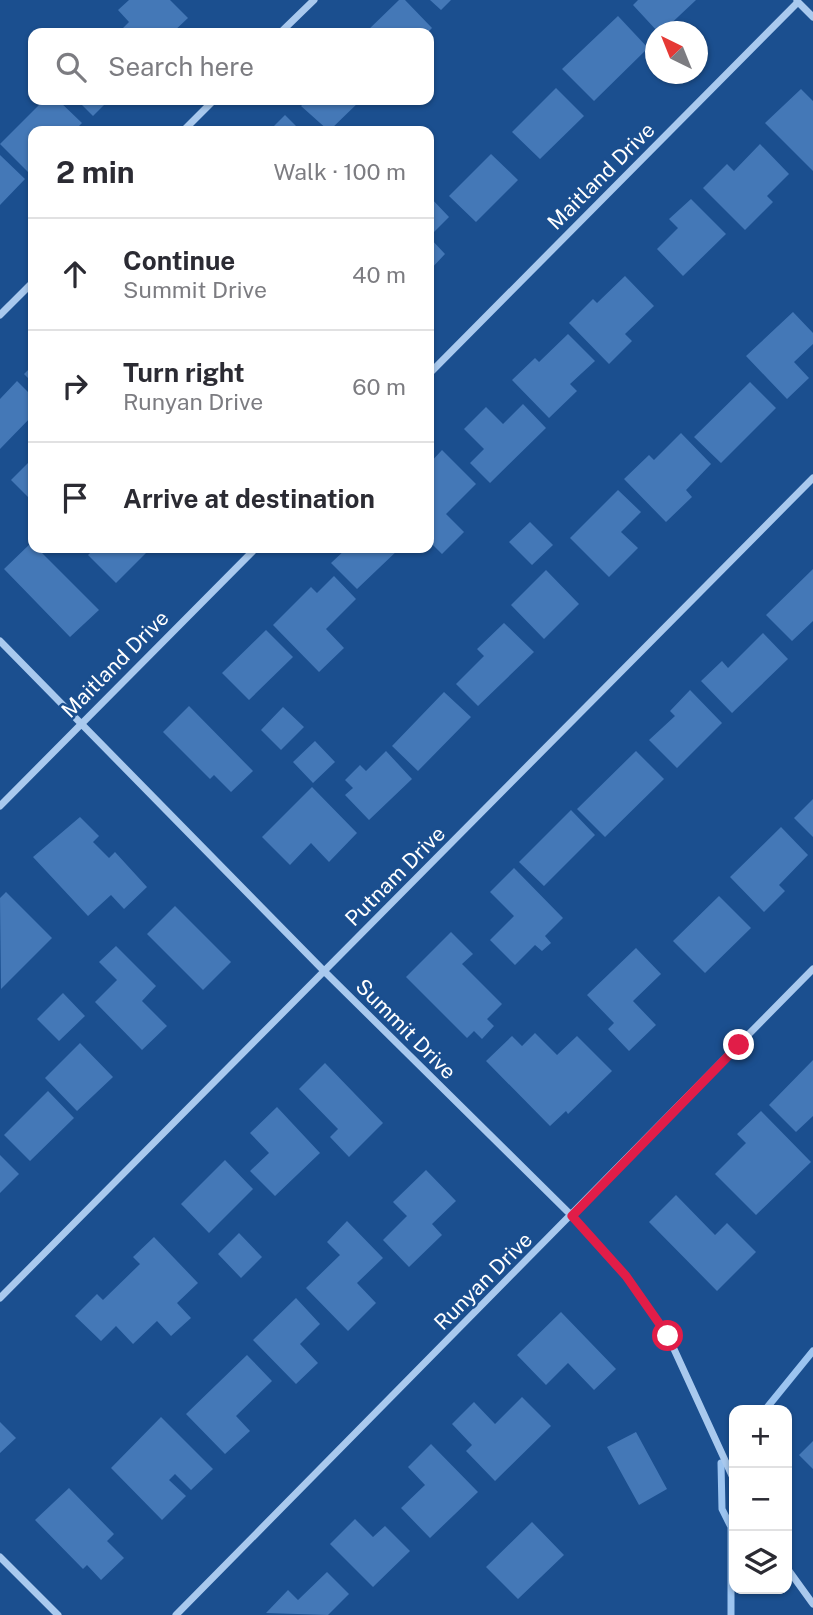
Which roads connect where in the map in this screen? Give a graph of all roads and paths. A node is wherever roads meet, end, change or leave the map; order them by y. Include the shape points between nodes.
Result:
1 (314, 0) edge
2 (797, 1) edge
3 (813, 17) edge
4 (286, 28) edge
5 (209, 105) edge
6 (188, 126) edge
7 (28, 287) edge
8 (0, 315) edge
9 (434, 369) edge
10 (813, 478) edge
11 (251, 553) edge
12 (0, 641) edge
13 (81, 723) junction
14 (0, 806) edge
15 (813, 969) edge
16 (325, 972) junction
17 (572, 1216) junction
18 (0, 1298) edge
19 (729, 1469) edge
20 (0, 1557) edge
21 (792, 1575) edge
22 (813, 1604) edge
23 (58, 1615) edge
24 (176, 1615) edge

1 - 4 street
2 - 3 street
2 - 9 street, Maitland Drive
5 - 6 street
7 - 8 street
10 - 16 street, Putnam Drive
11 - 13 street, Maitland Drive
12 - 13 street, Summit Drive
13 - 14 street, Maitland Drive
13 - 16 street, Summit Drive
15 - 17 street, Runyan Drive
16 - 17 street, Summit Drive
16 - 18 street, Putnam Drive
17 - 19 street, Summit Drive via 626,1276 668,1336
17 - 24 street, Runyan Drive
20 - 23 street
21 - 22 street

